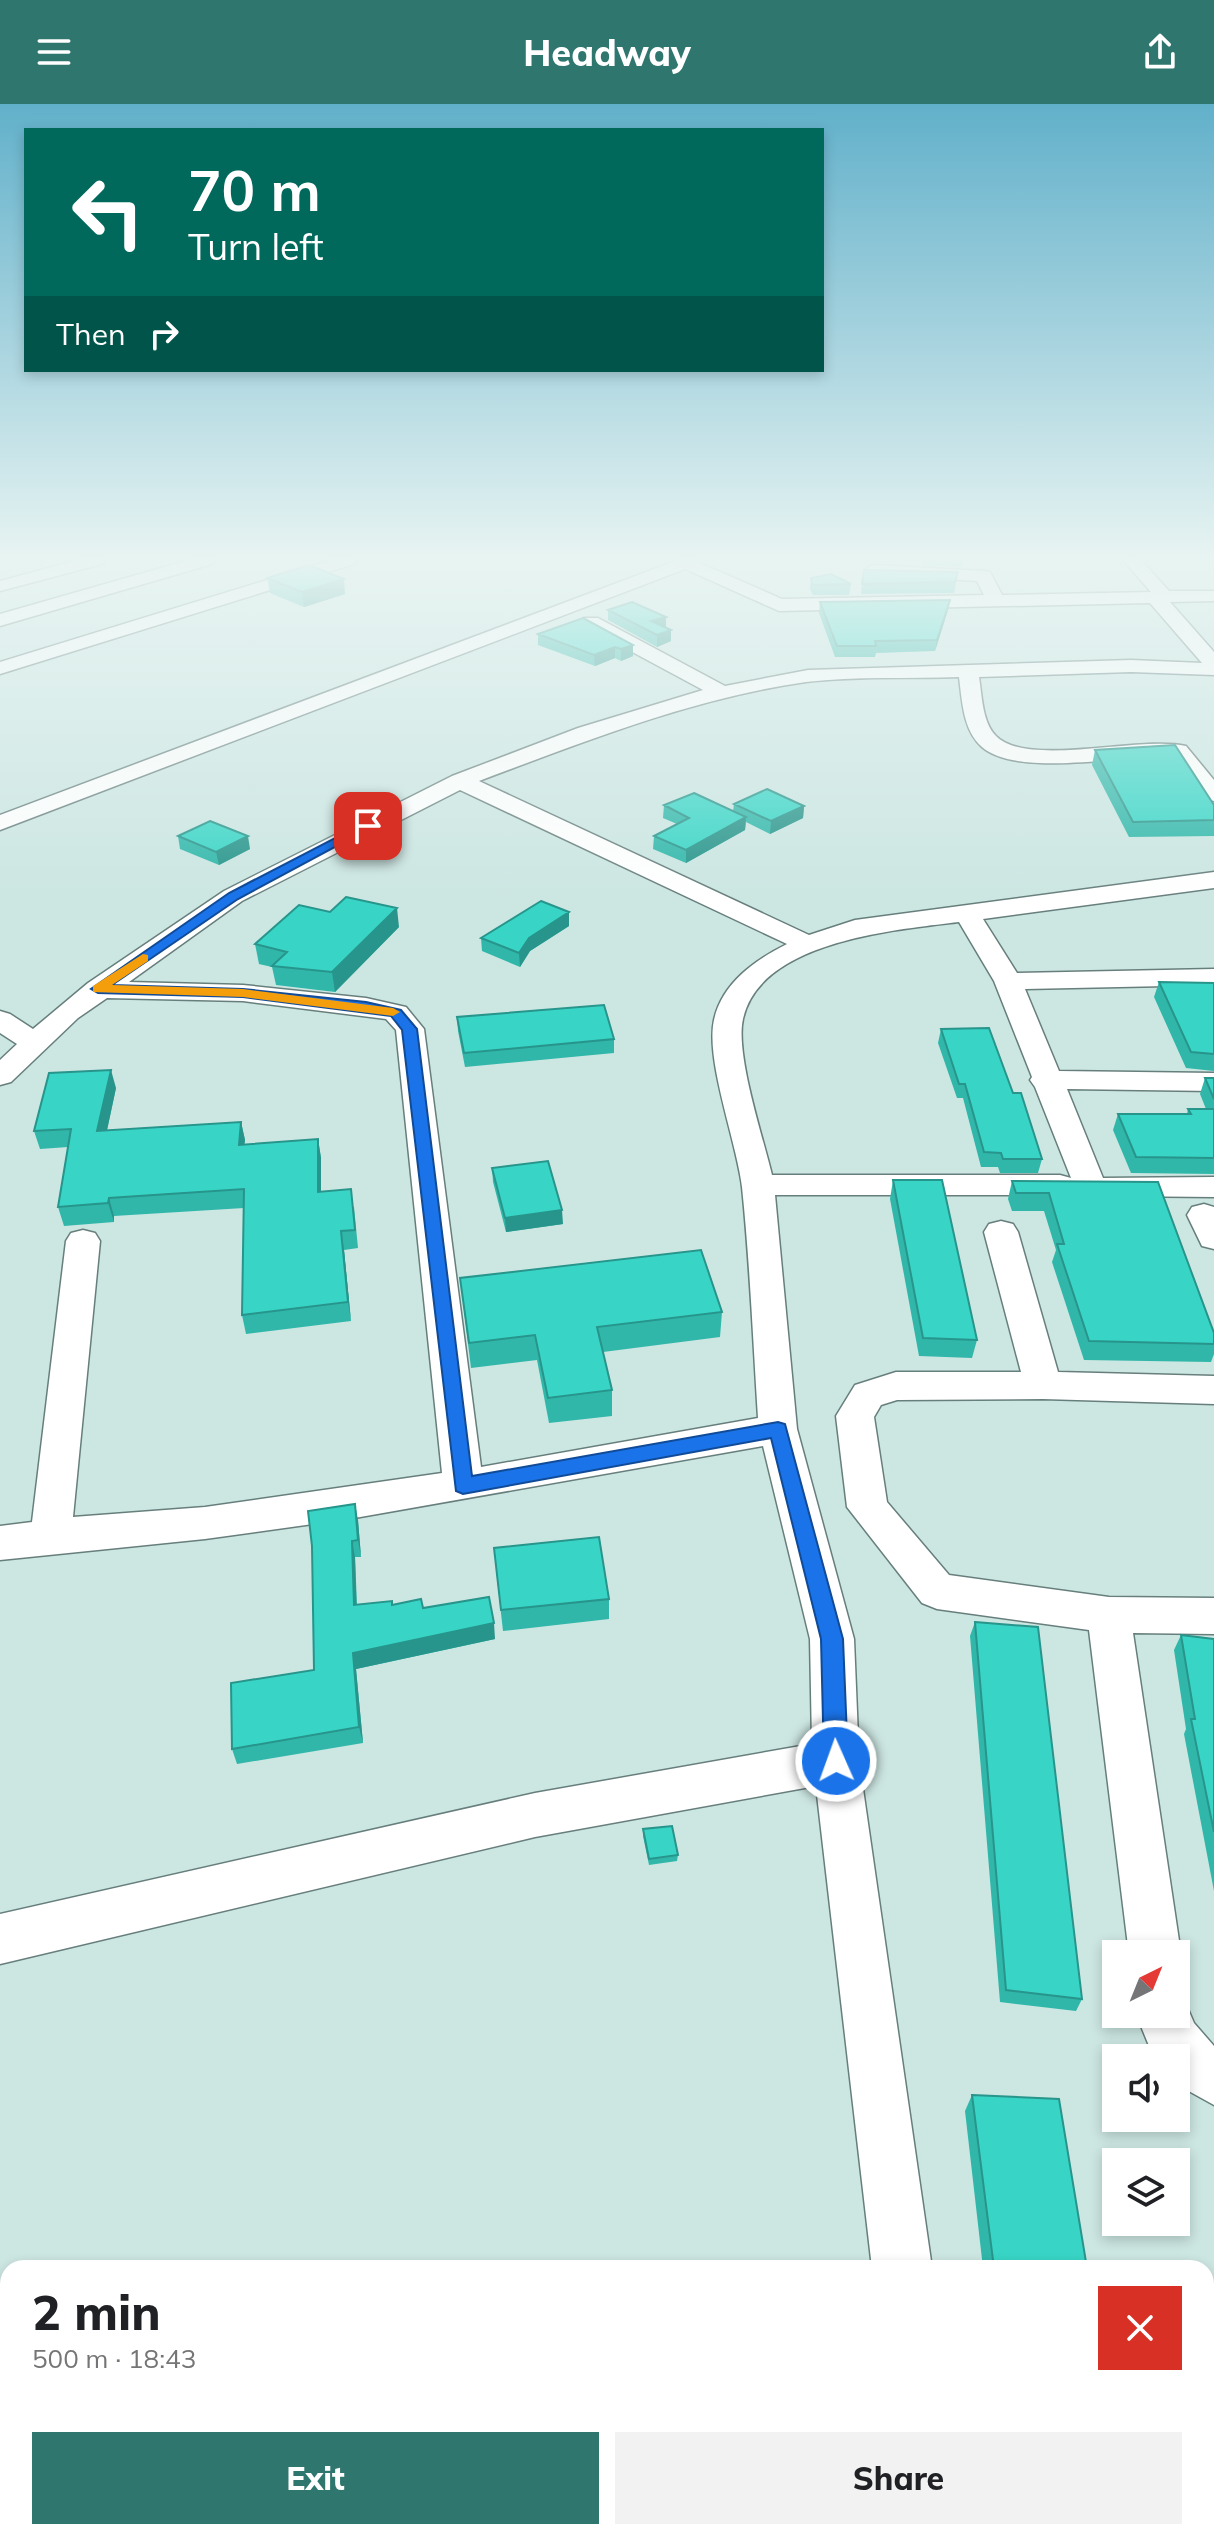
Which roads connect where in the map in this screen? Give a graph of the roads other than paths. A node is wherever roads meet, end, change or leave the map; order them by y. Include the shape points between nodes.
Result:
1 (392, 674) edge
2 (686, 674) edge
3 (832, 674) edge
4 (968, 674) edge
5 (722, 692) junction
6 (460, 781) junction
7 (1214, 794) edge
8 (0, 823) edge
9 (1214, 880) edge
10 (966, 912) junction
11 (808, 944) junction
12 (1214, 977) edge
13 (1008, 981) junction
14 (98, 989) junction
15 (0, 1020) edge
16 (36, 1043) junction
17 (0, 1076) edge
18 (1045, 1080) junction
19 (1214, 1082) edge
20 (758, 1185) junction
21 (1090, 1185) junction
22 (1211, 1213) edge
23 (1001, 1232) dead end
24 (83, 1241) dead end
25 (1043, 1385) junction
26 (1214, 1390) edge
27 (778, 1429) junction
28 (463, 1486) junction
29 (51, 1534) junction
30 (0, 1543) edge
31 (1109, 1615) junction
32 (1214, 1616) edge
33 (836, 1761) junction
34 (0, 1939) edge
35 (1153, 1940) edge
36 (1166, 2028) edge
37 (1214, 2078) edge
38 (901, 2260) edge

1 - 8 street
2 - 5 street
3 - 5 street
4 - 7 street via 978,726 990,743 1013,754 1044,756 1178,751
5 - 6 street via 586,733
6 - 11 street
6 - 14 street via 233,896
9 - 10 street
10 - 11 street via 855,928
10 - 13 street
11 - 20 street via 777,960 740,990 728,1020 727,1046
12 - 13 street
13 - 18 street
14 - 16 street
14 - 28 street via 243,993 366,1006 396,1013 410,1029
15 - 16 street
16 - 17 street
18 - 19 street
18 - 21 street
20 - 21 street
20 - 27 street
21 - 22 street
23 - 25 street
24 - 29 street
25 - 26 street
25 - 31 street via 896,1386 868,1395 855,1416 867,1507 937,1591
27 - 28 street
27 - 33 street via 832,1639
28 - 29 street via 203,1523
29 - 30 street
31 - 32 street
31 - 35 street
33 - 34 street via 535,1815
33 - 38 street
36 - 37 street via 1186,2055

